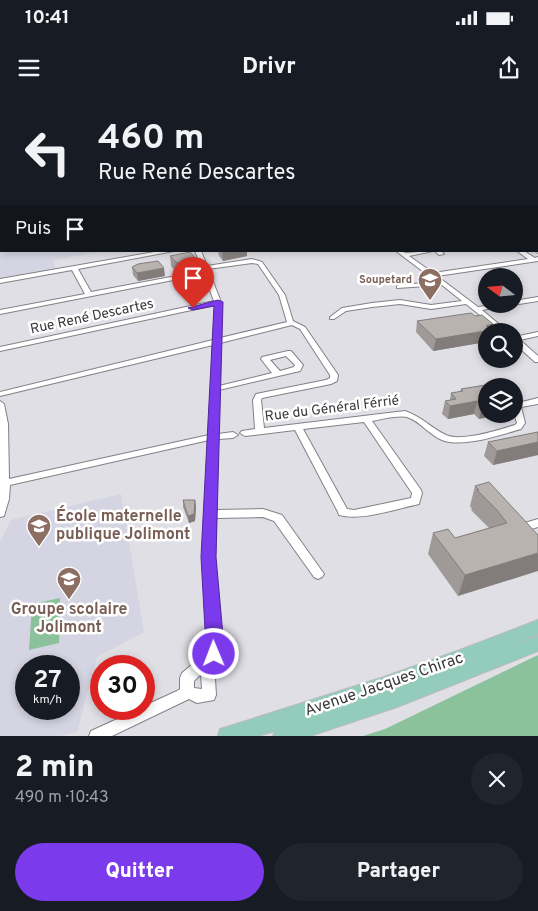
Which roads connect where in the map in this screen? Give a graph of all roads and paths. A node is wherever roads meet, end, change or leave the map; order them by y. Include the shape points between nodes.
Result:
1 (165, 252) edge
2 (198, 252) edge
3 (416, 252) edge
4 (522, 252) edge
5 (402, 253) edge
6 (536, 260) edge
7 (74, 268) junction
8 (205, 270) junction
9 (432, 275) junction
10 (0, 281) edge
11 (443, 283) junction
12 (398, 287) dead end
13 (89, 295) junction
14 (538, 299) edge
15 (218, 302) junction
16 (467, 302) junction
17 (523, 302) edge
18 (477, 309) joint
19 (0, 312) edge
20 (332, 318) dead end
21 (293, 323) junction
22 (494, 323) edge
23 (538, 334) edge
24 (523, 337) edge
25 (217, 343) junction
26 (523, 347) edge
27 (0, 349) edge
28 (538, 360) edge
29 (278, 372) dead end
30 (215, 389) junction
31 (0, 394) edge
32 (538, 401) edge
33 (0, 404) edge
34 (366, 418) junction
35 (298, 427) junction
36 (260, 431) junction
37 (245, 433) dead end
38 (233, 435) dead end
39 (212, 437) junction
40 (2, 456) edge
41 (5, 483) junction
42 (0, 512) edge
43 (210, 514) junction
44 (538, 523) edge
45 (522, 528) edge
46 (318, 574) dead end
47 (538, 627) edge
48 (538, 643) edge
49 (207, 660) junction
50 (187, 692) junction
51 (96, 736) edge
52 (227, 736) edge
53 (282, 736) edge

1 - 7 street
2 - 8 street
3 - 5 street
4 - 6 street
5 - 9 street
6 - 9 street
7 - 10 street
7 - 13 street
8 - 13 street
8 - 15 street
8 - 21 street via 252,261 260,263 282,295 289,320
9 - 11 street
11 - 12 street
11 - 16 street
13 - 19 street
14 - 17 street
15 - 25 street
15 - 27 street, Rue René Descartes
16 - 18 street
16 - 20 street via 431,307 400,302 372,305 344,309
18 - 22 street
21 - 25 street
21 - 36 street via 303,328 334,379 259,396
23 - 24 street
25 - 30 street
25 - 31 street
26 - 28 street
29 - 30 street
30 - 39 street
32 - 34 street, Rue du Général Férrié via 516,406 521,421 518,427 459,440 443,437 408,415
33 - 40 street via 4,426
34 - 35 street, Rue du Général Férrié
34 - 35 street via 417,493 415,501 354,514 343,512
35 - 36 street, Rue du Général Férrié
36 - 37 street, Rue du Général Férrié
38 - 39 street
39 - 41 street
39 - 43 street
40 - 41 street
41 - 42 street
43 - 46 street via 263,514 278,518
43 - 49 street via 209,579 215,647 214,654
44 - 45 street
47 - 52 main road, Avenue Jacques Chirac via 323,707
48 - 53 main road, Avenue Jacques Chirac via 397,698
49 - 50 street via 186,678
49 - 50 street via 209,695 197,696
50 - 51 street

